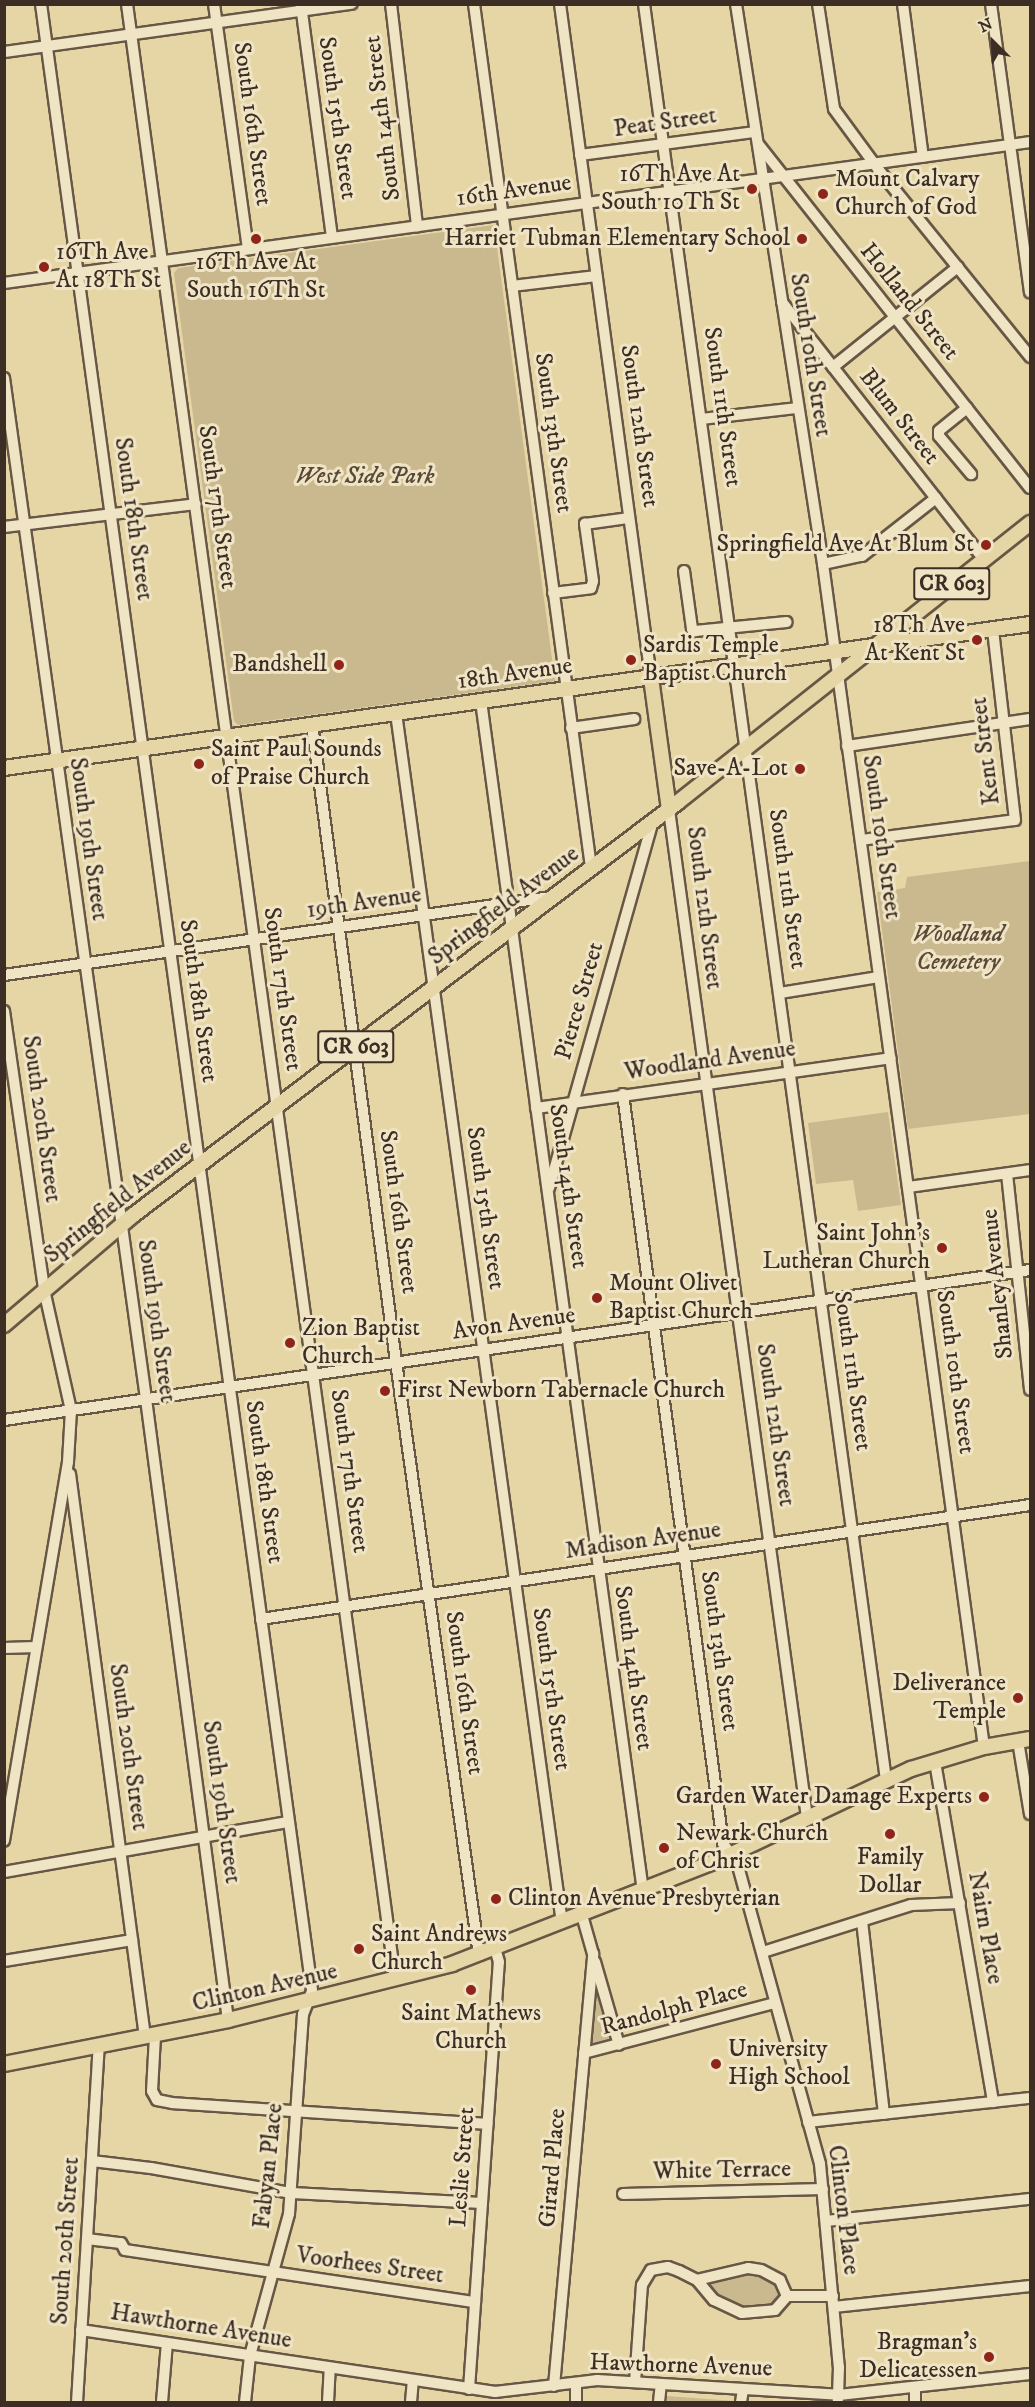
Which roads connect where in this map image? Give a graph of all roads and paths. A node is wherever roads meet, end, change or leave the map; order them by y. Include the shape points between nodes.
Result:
1 (41, 4) edge
2 (127, 4) edge
3 (214, 4) edge
4 (352, 4) edge
5 (391, 4) edge
6 (474, 4) edge
7 (560, 4) edge
8 (644, 4) edge
9 (735, 4) edge
10 (818, 4) edge
11 (903, 4) edge
12 (991, 4) edge
13 (301, 8) edge
14 (217, 23) junction
15 (131, 35) junction
16 (46, 46) junction
17 (4, 52) edge
18 (756, 137) junction
19 (1030, 142) edge
20 (664, 145) junction
21 (1010, 145) junction
22 (580, 155) junction
23 (923, 157) junction
24 (874, 163) junction
25 (781, 176) junction
26 (762, 178) junction
27 (670, 190) junction
28 (586, 202) junction
29 (501, 214) junction
30 (417, 225) junction
31 (332, 237) junction
32 (248, 249) junction
33 (163, 260) junction
34 (958, 267) junction
35 (78, 273) junction
36 (596, 276) junction
37 (4, 283) edge
38 (512, 286) junction
39 (1030, 292) edge
40 (781, 301) junction
41 (895, 318) junction
42 (1030, 357) edge
43 (833, 367) junction
44 (4, 378) edge
45 (797, 408) junction
46 (966, 408) junction
47 (702, 419) junction
48 (971, 474) dead end
49 (1030, 488) edge
50 (936, 498) junction
51 (196, 504) junction
52 (111, 514) junction
53 (628, 518) junction
54 (1030, 523) edge
55 (24, 524) junction
56 (4, 526) edge
57 (984, 560) junction
58 (823, 564) junction
59 (684, 571) dead end
60 (553, 593) junction
61 (787, 622) dead end
62 (1030, 624) edge
63 (730, 626) junction
64 (993, 629) junction
65 (874, 646) junction
66 (834, 653) junction
67 (735, 667) junction
68 (837, 676) junction
69 (651, 678) junction
70 (566, 690) junction
71 (480, 701) junction
72 (396, 713) junction
73 (1030, 718) edge
74 (634, 719) dead end
75 (1004, 722) junction
76 (312, 724) junction
77 (572, 728) junction
78 (226, 736) junction
79 (847, 746) junction
80 (143, 748) junction
81 (747, 749) junction
82 (56, 761) junction
83 (4, 768) edge
84 (669, 810) junction
85 (652, 821) junction
86 (861, 840) junction
87 (591, 867) junction
88 (551, 897) junction
89 (509, 903) junction
90 (424, 915) junction
91 (512, 927) junction
92 (339, 928) junction
93 (254, 939) junction
94 (170, 951) junction
95 (84, 964) junction
96 (4, 975) edge
97 (879, 977) junction
98 (434, 988) junction
99 (780, 993) junction
100 (4, 1011) edge
101 (355, 1048) junction
102 (890, 1058) junction
103 (790, 1071) junction
104 (705, 1083) junction
105 (623, 1095) junction
106 (573, 1102) junction
107 (276, 1107) junction
108 (536, 1108) junction
109 (199, 1166) junction
110 (1030, 1170) edge
111 (1007, 1174) junction
112 (908, 1187) junction
113 (548, 1191) junction
114 (121, 1226) junction
115 (1030, 1270) edge
116 (1017, 1272) junction
117 (922, 1286) junction
118 (44, 1291) junction
119 (821, 1300) junction
120 (737, 1313) junction
121 (4, 1325) edge
122 (652, 1325) junction
123 (567, 1337) junction
124 (483, 1349) junction
125 (396, 1362) junction
126 (315, 1374) junction
127 (229, 1386) junction
128 (1030, 1390) edge
129 (146, 1399) junction
130 (71, 1410) junction
131 (4, 1420) edge
132 (68, 1462) junction
133 (1030, 1505) edge
134 (953, 1516) junction
135 (853, 1531) junction
136 (769, 1544) junction
137 (685, 1556) junction
138 (599, 1569) junction
139 (515, 1581) junction
140 (429, 1594) junction
141 (346, 1606) junction
142 (261, 1619) junction
143 (36, 1647) junction
144 (4, 1648) edge
145 (1024, 1740) edge
146 (984, 1747) junction
147 (935, 1762) junction
148 (886, 1779) junction
149 (1030, 1814) edge
150 (807, 1817) junction
151 (288, 1822) junction
152 (204, 1838) junction
153 (4, 1841) edge
154 (120, 1852) junction
155 (731, 1855) junction
156 (4, 1872) edge
157 (643, 1891) junction
158 (960, 1903) junction
159 (582, 1915) junction
160 (862, 1921) junction
161 (562, 1923) junction
162 (132, 1940) junction
163 (495, 1948) junction
164 (763, 1952) junction
165 (593, 1954) junction
166 (480, 1955) junction
167 (4, 1961) edge
168 (396, 1979) junction
169 (309, 2002) junction
170 (775, 2003) junction
171 (228, 2020) junction
172 (150, 2036) junction
173 (619, 2045) junction
174 (99, 2047) junction
175 (584, 2053) junction
176 (4, 2064) edge
177 (1030, 2098) edge
178 (993, 2102) junction
179 (297, 2112) junction
180 (884, 2114) junction
181 (808, 2122) junction
182 (487, 2124) junction
183 (92, 2161) junction
184 (823, 2189) junction
185 (292, 2193) junction
186 (623, 2194) dead end
187 (1030, 2199) edge
188 (482, 2203) junction
189 (826, 2222) junction
190 (87, 2239) junction
191 (274, 2273) junction
192 (697, 2280) junction
193 (1030, 2286) edge
194 (787, 2296) junction
195 (475, 2302) junction
196 (833, 2302) junction
197 (81, 2330) junction
198 (167, 2343) junction
199 (250, 2356) junction
200 (330, 2368) junction
201 (1030, 2374) edge
202 (413, 2381) junction
203 (635, 2382) junction
204 (576, 2383) junction
205 (660, 2384) junction
206 (554, 2386) junction
207 (915, 2388) junction
208 (469, 2389) junction
209 (742, 2389) junction
210 (495, 2397) edge
211 (839, 2399) edge
212 (77, 2403) edge
213 (162, 2403) edge
214 (245, 2403) edge
215 (328, 2403) edge
216 (411, 2403) edge
217 (576, 2403) edge
218 (659, 2403) edge
219 (741, 2403) edge
220 (915, 2403) edge

1 - 16 street, South 18th Street
2 - 15 street, South 17th Street
3 - 14 street, South 16th Street
4 - 13 street
5 - 30 street, South 14th Street
6 - 29 street, South 13th Street
7 - 22 street, South 12th Street
8 - 20 street, South 11th Street
9 - 18 street, South 10th Street
10 - 24 street via 834,109
11 - 23 street
12 - 21 street
13 - 14 street
13 - 31 street, South 15th Street
14 - 15 street
14 - 32 street, South 16th Street
15 - 16 street
15 - 33 street, South 17th Street
16 - 17 street
16 - 35 street, South 18th Street
18 - 20 street, Peat Street
18 - 25 street, Holland Street
18 - 26 street, South 10th Street
19 - 21 street, 16th Avenue
20 - 22 street, Peat Street
20 - 27 street, South 11th Street
21 - 23 street, 16th Avenue
21 - 39 street
22 - 28 street, South 12th Street
23 - 24 street, 16th Avenue
24 - 25 street, 16th Avenue
24 - 34 street
25 - 26 street, 16th Avenue
25 - 41 street, Holland Street
26 - 27 street, 16th Avenue
26 - 40 street, South 10th Street
27 - 28 street, 16th Avenue
27 - 47 street, South 11th Street
28 - 29 street, 16th Avenue
28 - 36 street, South 12th Street
29 - 30 street, 16th Avenue
29 - 38 street, South 13th Street
30 - 31 street, 16th Avenue
31 - 32 street, 16th Avenue
32 - 33 street, 16th Avenue
33 - 35 street, 16th Avenue
33 - 51 street, South 17th Street
34 - 41 street
34 - 42 street
35 - 37 street, 16th Avenue
35 - 52 street, South 18th Street
36 - 38 street
36 - 53 street, South 12th Street
38 - 60 street, South 13th Street
40 - 43 street, Blum Street
40 - 45 street, South 10th Street
41 - 43 street
41 - 46 street, Holland Street
43 - 50 street, Blum Street
44 - 55 street, South 19th Street
45 - 47 street
45 - 58 street, South 10th Street
46 - 48 street via 939,431 939,436
46 - 49 street, Holland Street
47 - 63 street, South 11th Street
50 - 57 street, Blum Street
50 - 58 street via 862,556
51 - 52 street
51 - 78 street, South 17th Street
52 - 55 street
52 - 80 street, South 18th Street
53 - 60 street via 585,524 591,588
53 - 69 street, South 12th Street
54 - 57 main road, Springfield Avenue / CR 603
55 - 56 street
55 - 82 street, South 19th Street
57 - 65 main road, Springfield Avenue / CR 603
58 - 66 street, South 10th Street
59 - 63 street via 692,629
60 - 70 street, South 13th Street
61 - 63 street
62 - 64 main road, 18th Avenue
63 - 67 street, South 11th Street
64 - 65 main road, 18th Avenue
64 - 75 street, Kent Street
65 - 66 main road, 18th Avenue
65 - 68 main road, Springfield Avenue / CR 603
66 - 67 main road, 18th Avenue
66 - 68 street, South 10th Street
67 - 69 main road, 18th Avenue
67 - 81 street, South 11th Street
68 - 79 street, South 10th Street
68 - 81 main road, Springfield Avenue / CR 603
69 - 70 main road, 18th Avenue
69 - 84 main road, South 12th Street
70 - 71 main road, 18th Avenue
70 - 77 street, South 13th Street
71 - 72 main road, 18th Avenue
71 - 89 street, South 14th Street
72 - 76 main road, 18th Avenue
72 - 90 street, South 15th Street
73 - 75 street
74 - 77 street
75 - 79 street
75 - 86 street, Kent Street via 1016,820
76 - 78 main road, 18th Avenue
76 - 92 street, South 16th Street
77 - 87 street, South 13th Street
78 - 80 main road, 18th Avenue
78 - 93 street, South 17th Street
79 - 86 street, South 10th Street
80 - 82 main road, 18th Avenue
80 - 94 street, South 18th Street
81 - 84 main road, Springfield Avenue / CR 603
81 - 99 street, South 11th Street
82 - 83 main road, 18th Avenue
82 - 95 street, South 19th Street
84 - 85 main road, Springfield Avenue / CR 603
84 - 104 street, South 12th Street
85 - 87 main road, Springfield Avenue / CR 603
85 - 106 street, Pierce Street
86 - 97 street, South 10th Street
87 - 88 main road, Springfield Avenue / CR 603
88 - 89 street, 19th Avenue
88 - 91 main road, Springfield Avenue / CR 603
89 - 90 street, 19th Avenue
89 - 91 street, South 14th Street
90 - 92 street, 19th Avenue
90 - 98 street, South 15th Street
91 - 98 main road, Springfield Avenue / CR 603
91 - 108 street, South 14th Street
92 - 93 street, 19th Avenue
92 - 101 street, South 16th Street
93 - 94 street, 19th Avenue
93 - 107 street, South 17th Street
94 - 95 street, 19th Avenue
94 - 109 street, South 18th Street
95 - 96 street, 19th Avenue
95 - 114 street, South 19th Street
97 - 99 street
97 - 102 street, South 10th Street
98 - 101 main road, Springfield Avenue / CR 603
98 - 124 street, South 15th Street
99 - 103 street, South 11th Street
100 - 118 street, South 20th Street
101 - 107 main road, Springfield Avenue / CR 603
101 - 125 street, South 16th Street
102 - 103 street, Woodland Avenue
102 - 112 street, South 10th Street
103 - 104 street, Woodland Avenue
103 - 119 street, South 11th Street
104 - 105 street, Woodland Avenue
104 - 120 street, South 12th Street
105 - 106 street, Woodland Avenue
105 - 122 street, South 13th Street
106 - 108 street, Woodland Avenue
106 - 113 street, Pierce Street
107 - 109 main road, Springfield Avenue / CR 603
107 - 126 street, South 17th Street
108 - 113 street, South 14th Street
109 - 114 main road, Springfield Avenue / CR 603
109 - 127 street, South 18th Street
110 - 111 street
111 - 112 street
111 - 116 street, Shanley Avenue
112 - 117 street, South 10th Street
113 - 123 street, South 14th Street
114 - 118 main road, Springfield Avenue / CR 603
114 - 129 street, South 19th Street
115 - 116 street, Avon Avenue
116 - 117 street, Avon Avenue
116 - 128 street, Shanley Avenue
117 - 119 street, Avon Avenue
117 - 134 street, South 10th Street
118 - 121 main road, Springfield Avenue / CR 603
118 - 130 street, South 20th Street
119 - 120 street, Avon Avenue
119 - 135 street, South 11th Street
120 - 122 street, Avon Avenue
120 - 136 street, South 12th Street
122 - 123 street, Avon Avenue
122 - 137 street, South 13th Street
123 - 124 street, Avon Avenue
123 - 138 street, South 14th Street
124 - 125 street, Avon Avenue
124 - 139 street, South 15th Street
125 - 126 street, Avon Avenue
125 - 140 street, South 16th Street
126 - 127 street, Avon Avenue
126 - 141 street, South 17th Street
127 - 129 street, Avon Avenue
127 - 142 street, South 18th Street
129 - 130 street, Avon Avenue
129 - 152 street, South 19th Street
130 - 131 street, Avon Avenue
130 - 132 street, South 20th Street
132 - 143 street
132 - 154 street, South 20th Street
133 - 134 street, Madison Avenue
134 - 135 street, Madison Avenue
134 - 146 street, South 10th Street
135 - 136 street, Madison Avenue
135 - 148 street, South 11th Street
136 - 137 street, Madison Avenue
136 - 150 street, South 12th Street
137 - 138 street, Madison Avenue
137 - 155 street, South 13th Street via 723,1843
138 - 139 street, Madison Avenue
138 - 157 street, South 14th Street
139 - 140 street, Madison Avenue
139 - 161 street, South 15th Street
140 - 141 street, Madison Avenue
140 - 166 street, South 16th Street
141 - 142 street, Madison Avenue
141 - 168 street, South 17th Street
142 - 151 street, South 18th Street
143 - 144 street
143 - 153 street
145 - 146 main road, Clinton Avenue
145 - 149 street
146 - 147 main road, Clinton Avenue
147 - 148 main road, Clinton Avenue
147 - 158 street, Nairn Place
148 - 150 main road, Clinton Avenue
150 - 155 main road, Clinton Avenue
151 - 152 street
151 - 169 street, South 18th Street via 312,1991
152 - 154 street
152 - 171 street, South 19th Street
154 - 156 street
154 - 162 street, South 20th Street
155 - 157 main road, Clinton Avenue
155 - 164 street, Clinton Place via 738,1866
157 - 159 main road, Clinton Avenue
158 - 160 street via 911,1905
158 - 178 street, Nairn Place
159 - 161 main road, Clinton Avenue
159 - 165 street, Girard Place
160 - 164 street
160 - 180 street
161 - 163 main road, Clinton Avenue
162 - 167 street
162 - 172 street, South 20th Street
163 - 166 main road, Clinton Avenue
163 - 182 street, Leslie Street via 499,1962
164 - 170 street, Clinton Place
165 - 173 street, Girard Place
165 - 175 street, Girard Place
166 - 168 main road, Clinton Avenue
168 - 169 main road, Clinton Avenue
169 - 171 main road, Clinton Avenue
169 - 179 street, Fabyan Place via 303,2014
170 - 173 street, Randolph Place
170 - 181 street, Clinton Place
171 - 172 main road, Clinton Avenue
172 - 174 main road, Clinton Avenue
172 - 179 street, South 20th Street via 152,2091 157,2100
173 - 175 street, Randolph Place
174 - 176 main road, Clinton Avenue
174 - 183 street, South 20th Street
175 - 206 street, Girard Place
177 - 178 street
178 - 180 street
179 - 182 street
179 - 185 street, Fabyan Place
180 - 181 street
181 - 184 street, Clinton Place
182 - 188 street, Leslie Street
183 - 185 street
183 - 190 street, South 20th Street
184 - 186 street, White Terrace
184 - 189 street, Clinton Place
185 - 188 street
185 - 191 street, Fabyan Place
187 - 189 street
188 - 195 street, Leslie Street
189 - 196 street, Clinton Place
190 - 191 street, Voorhees Street via 122,2242 125,2250
190 - 197 street, South 20th Street
191 - 195 street, Voorhees Street
191 - 199 street, Fabyan Place
192 - 194 street via 748,2268 761,2270 780,2280
192 - 194 street via 714,2300 742,2313 775,2310
192 - 203 street via 668,2267 651,2270 645,2276
193 - 196 street
194 - 196 street
195 - 208 street, Leslie Street
196 - 211 street, Clinton Place
197 - 198 street, Hawthorne Avenue
197 - 212 street, South 20th Street
198 - 199 street, Hawthorne Avenue
198 - 213 street
199 - 200 street, Hawthorne Avenue
199 - 214 street, Fabyan Place
200 - 202 street, Hawthorne Avenue
200 - 215 street
201 - 207 street, Hawthorne Avenue
202 - 208 street, Hawthorne Avenue
202 - 216 street
203 - 204 street, Hawthorne Avenue
203 - 205 street, Hawthorne Avenue
204 - 206 street, Hawthorne Avenue
204 - 217 street
205 - 209 street, Hawthorne Avenue
205 - 218 street
206 - 210 street, Hawthorne Avenue
207 - 211 street, Hawthorne Avenue
207 - 220 street
208 - 210 street, Hawthorne Avenue
209 - 211 street, Hawthorne Avenue
209 - 219 street

